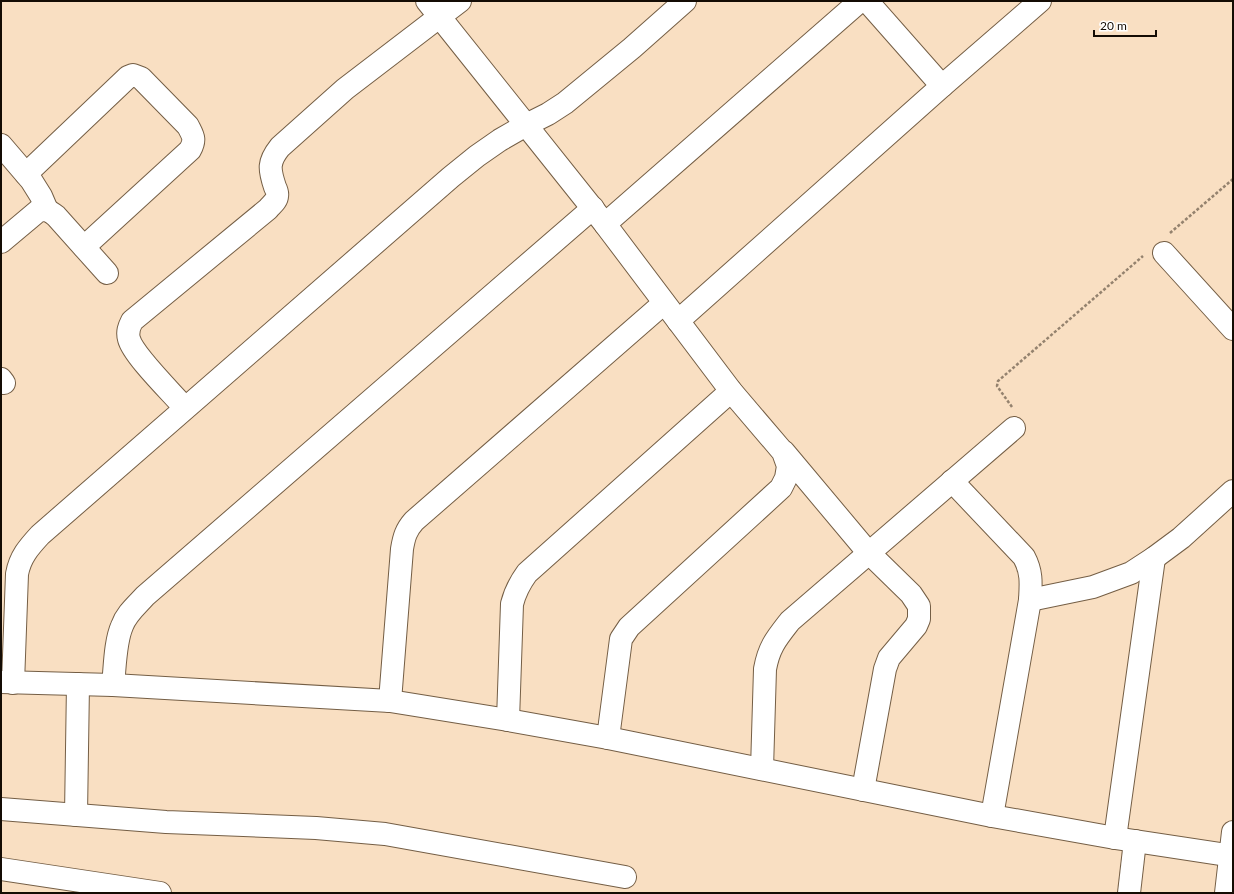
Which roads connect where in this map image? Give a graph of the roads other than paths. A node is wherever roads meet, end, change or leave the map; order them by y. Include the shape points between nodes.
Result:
1 (460, 1) edge
2 (685, 1) edge
3 (860, 1) edge
4 (867, 1) edge
5 (1040, 1) edge
6 (434, 9) edge
7 (942, 86) junction
8 (526, 125) junction
9 (1, 145) edge
10 (26, 174) junction
11 (47, 210) junction
12 (599, 216) junction
13 (1, 242) edge
14 (1160, 246) road end
15 (84, 247) junction
16 (107, 273) dead end
17 (664, 303) junction
18 (678, 321) junction
19 (1233, 329) edge
20 (731, 391) junction
21 (184, 407) junction
22 (1014, 428) road end
23 (783, 452) junction
24 (952, 481) junction
25 (1233, 491) edge
26 (870, 553) junction
27 (1154, 558) junction
28 (1030, 600) junction
29 (7, 683) edge
30 (78, 684) junction
31 (113, 685) junction
32 (390, 701) junction
33 (508, 720) junction
34 (608, 738) junction
35 (762, 769) junction
36 (863, 790) junction
37 (1, 809) edge
38 (76, 815) junction
39 (992, 816) junction
40 (1233, 832) edge
41 (1125, 840) junction
42 (1232, 856) edge
43 (1, 869) edge
44 (625, 877) dead end
45 (160, 893) edge
46 (1128, 893) edge
47 (1226, 893) edge

1 - 6 street
2 - 8 street via 565,103
3 - 12 street
4 - 7 street
5 - 7 street
6 - 8 street
6 - 21 street via 273,156 270,166 277,194 276,200 268,209 132,321 128,331 129,340 136,352
7 - 18 street
8 - 12 street
8 - 21 street via 500,140 451,177
9 - 10 street
10 - 11 street via 37,188
10 - 15 street via 128,77 141,78 188,126 194,143 190,150
11 - 13 street via 38,211
11 - 15 street via 56,216
12 - 17 street
12 - 31 street via 145,596 128,614 122,626
14 - 19 street
15 - 16 street
17 - 18 street
17 - 32 street via 408,528 402,549
18 - 20 street
20 - 23 street
20 - 33 street via 527,573 520,583 512,604
21 - 29 street via 26,550 17,574
22 - 24 street
23 - 26 street
23 - 34 street via 788,466 781,488 629,627 621,639
24 - 26 street
24 - 28 street via 1024,557 1031,582
25 - 27 street via 1181,538
26 - 35 street via 790,621 774,641 764,669
26 - 36 street via 911,594 920,606 920,613 916,626 889,658 885,669
27 - 28 street via 1131,573 1093,588
27 - 41 street
28 - 39 street
29 - 30 street
30 - 31 street
30 - 38 street
31 - 32 street
32 - 33 street
33 - 34 street
34 - 35 street
35 - 36 street
36 - 39 street
37 - 38 street
38 - 44 street via 385,834
39 - 41 street
40 - 42 street
41 - 42 street
41 - 46 street
42 - 47 street
43 - 45 street

